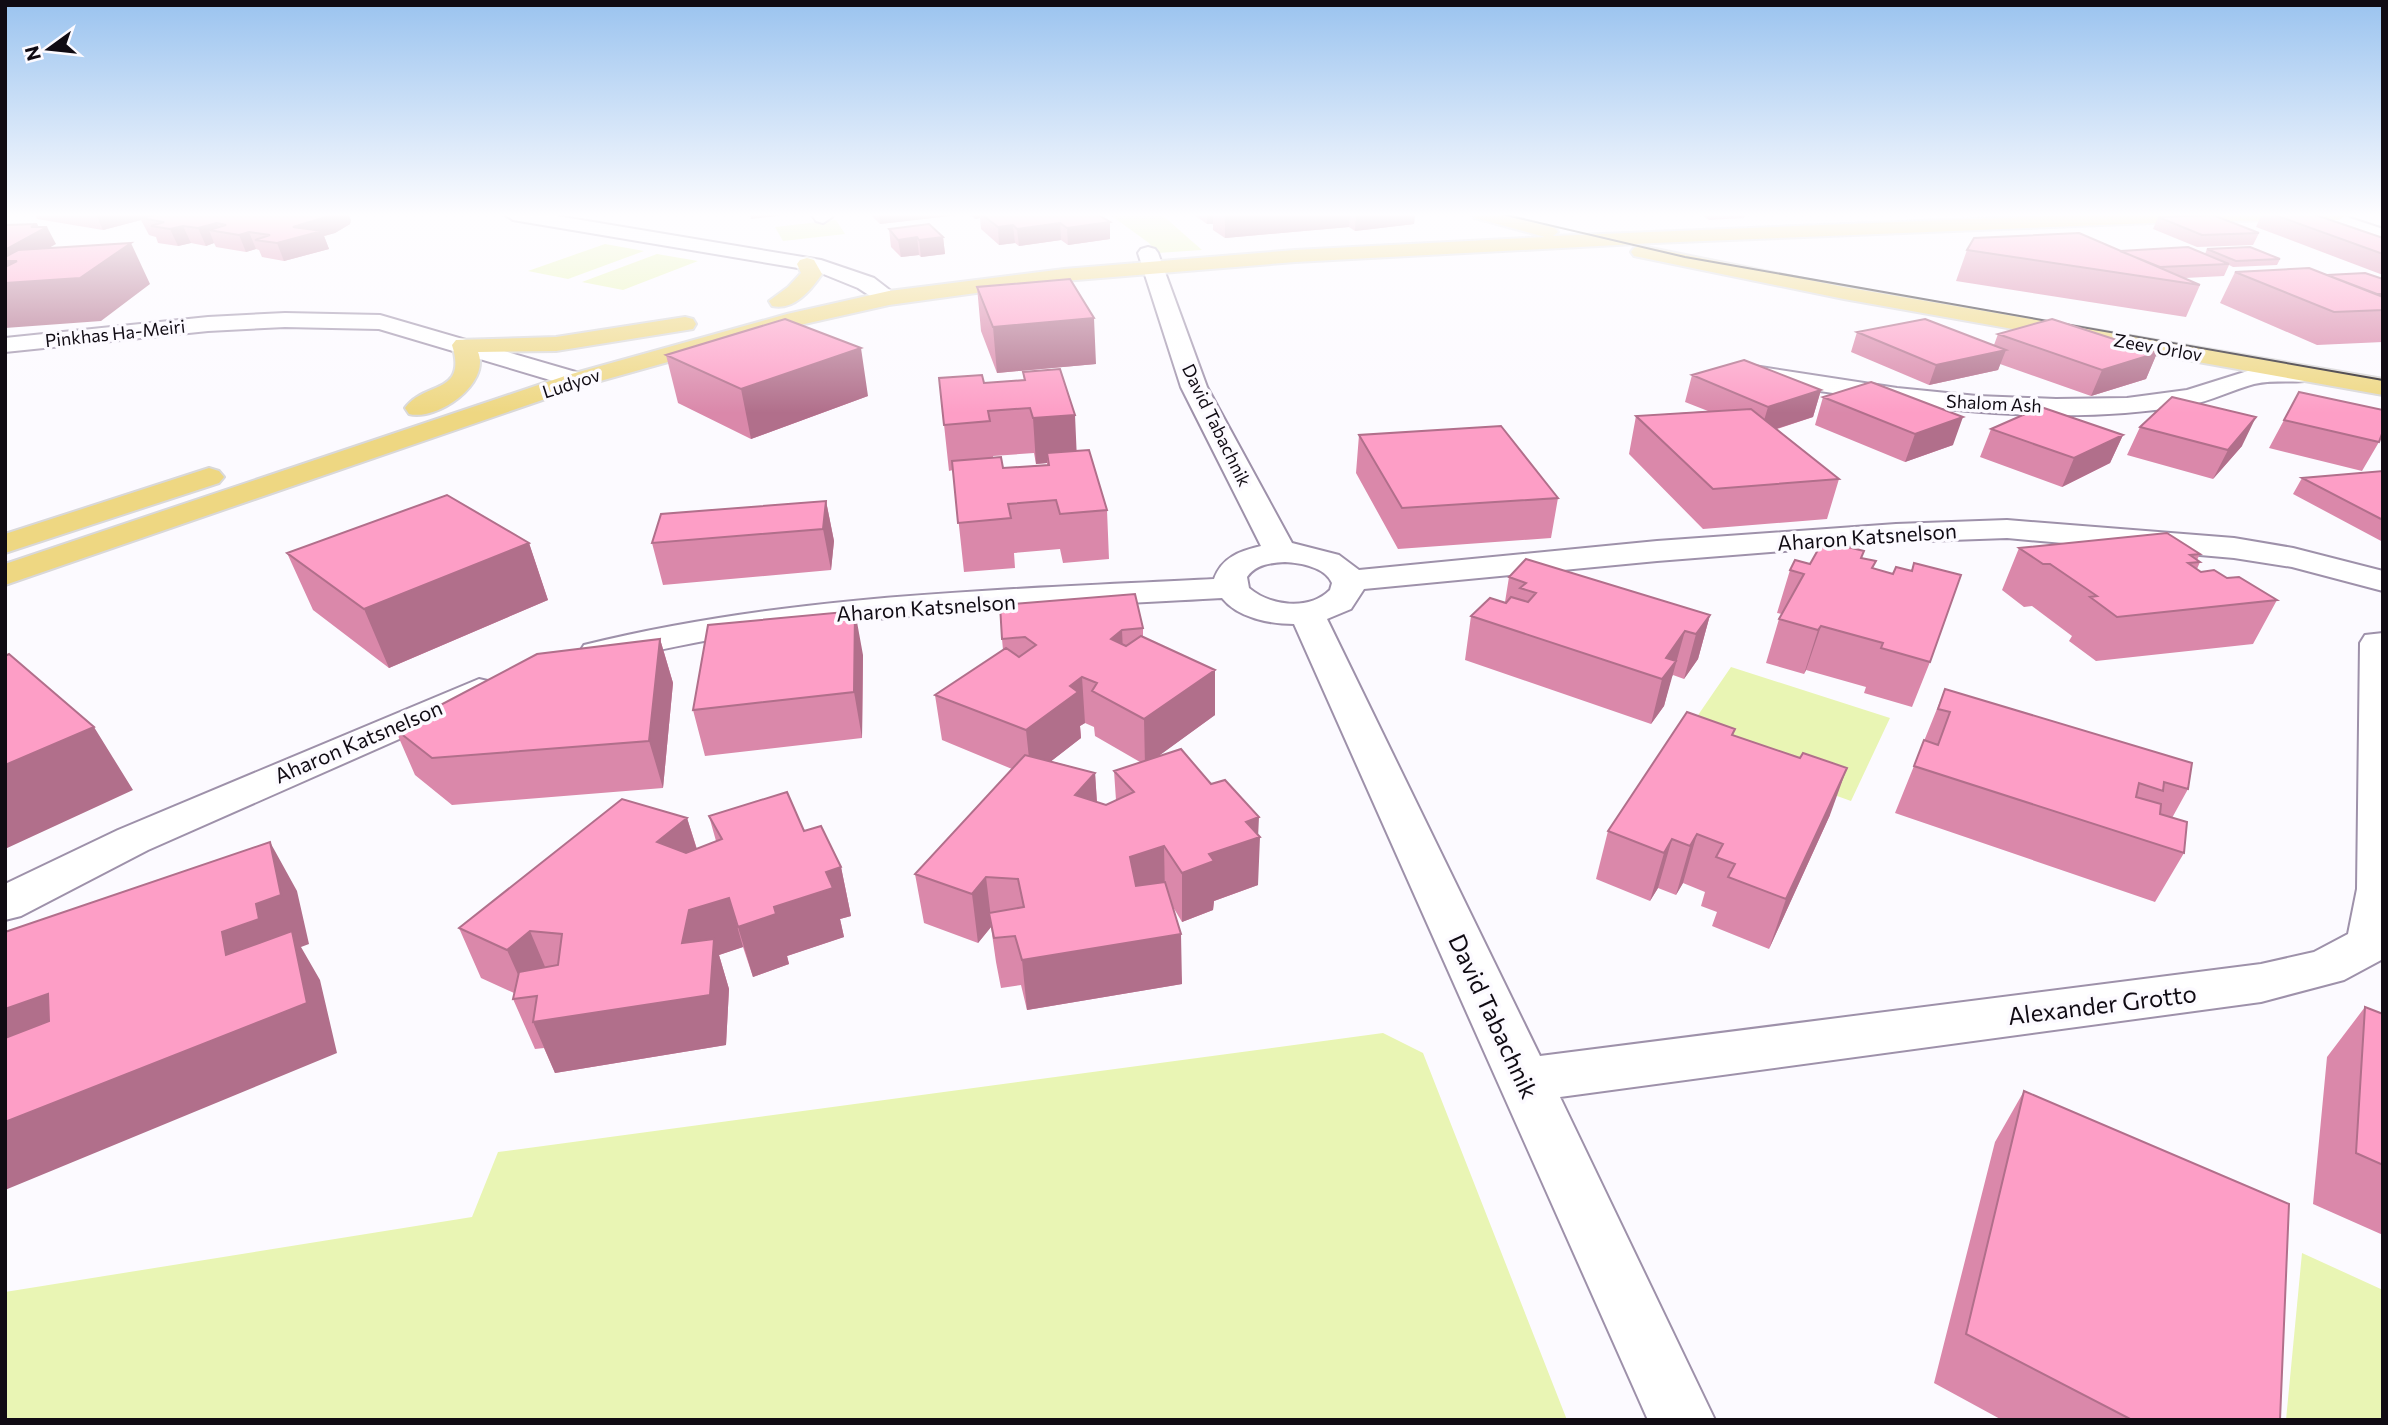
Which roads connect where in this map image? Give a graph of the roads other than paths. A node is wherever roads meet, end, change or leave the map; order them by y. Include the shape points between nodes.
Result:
1 (808, 280) edge
2 (861, 280) edge
3 (883, 280) edge
4 (1014, 280) edge
5 (1158, 280) edge
6 (1792, 280) edge
7 (1004, 282) junction
8 (866, 283) junction
9 (1163, 293) junction
10 (889, 299) junction
11 (6, 345) edge
12 (464, 345) junction
13 (2158, 347) junction
14 (536, 368) junction
15 (1754, 373) edge
16 (2309, 374) junction
17 (577, 380) junction
18 (2233, 382) junction
19 (2383, 387) edge
20 (418, 408) junction
21 (5, 544) edge
22 (1281, 552) junction
23 (5, 575) edge
24 (1348, 581) junction
25 (2383, 581) edge
26 (1230, 588) junction
27 (1306, 612) junction
28 (2383, 644) edge
29 (559, 663) edge
30 (510, 678) edge
31 (5, 904) edge
32 (1524, 1080) junction
33 (1682, 1420) edge

1 - 8 main road via 773,303
2 - 8 street
3 - 8 main road
4 - 7 main road, Ludyov
5 - 9 street, David Tabachnik
6 - 13 main road, Zeev Orlov
7 - 9 main road via 1088,281
7 - 10 main road, Ludyov
8 - 10 street
9 - 22 street, David Tabachnik via 1194,387
10 - 17 main road, Ludyov via 795,319
11 - 12 street, Pinkhas Ha-Meiri via 285,320 393,324
12 - 14 street, Pinkhas Ha-Meiri
12 - 14 main road, Ludyov via 556,344 692,323
12 - 20 main road via 470,361 468,372 443,395
13 - 16 main road, Zeev Orlov
13 - 18 street via 2208,366
14 - 17 street, Pinkhas Ha-Meiri
14 - 20 main road, Ludyov
15 - 18 street, Shalom Ash via 1897,396 2056,407 2191,397
16 - 18 street, Shalom Ash via 2253,376
16 - 19 main road, Zeev Orlov
17 - 23 main road, Ludyov
20 - 21 main road, Ludyov
22 - 24 street via 1334,564
22 - 26 street via 1247,559 1232,570
24 - 25 street, Aharon Katsnelson via 1657,551 1994,529 2234,548
24 - 27 street via 1347,592 1338,602
26 - 27 street via 1241,601 1258,608
26 - 29 street, Aharon Katsnelson via 888,608 758,622 647,640
27 - 32 street, David Tabachnik
28 - 32 street, Alexander Grotto via 2378,643 2380,889 2370,944 2327,967 2261,983
30 - 31 street, Aharon Katsnelson via 134,840
32 - 33 street, David Tabachnik

